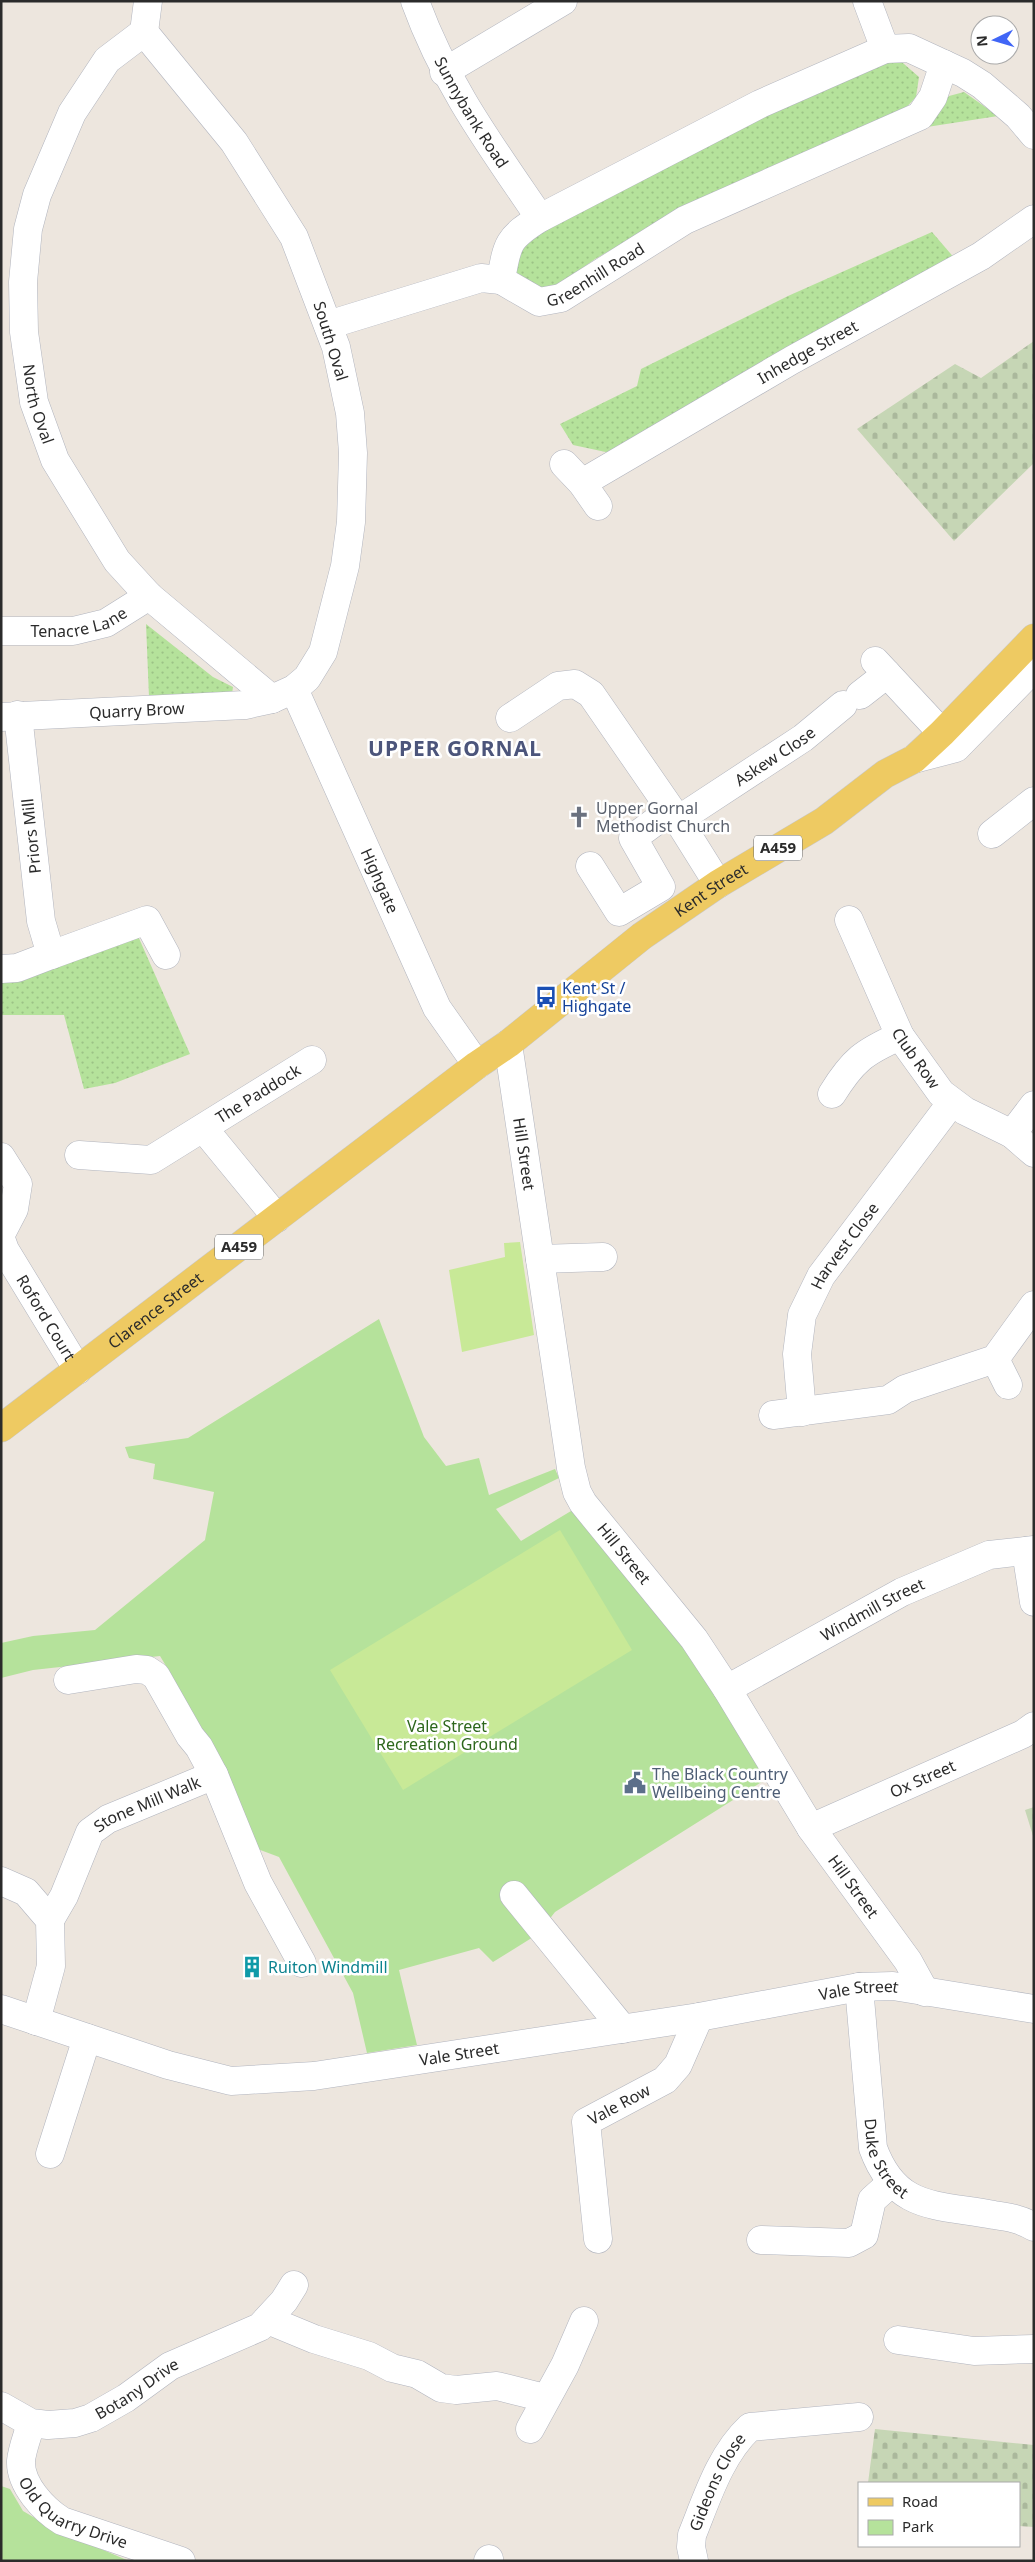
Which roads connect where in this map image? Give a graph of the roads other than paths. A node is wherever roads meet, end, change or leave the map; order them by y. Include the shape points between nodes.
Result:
1 (148, 1) edge
2 (415, 1) edge
3 (563, 1) edge
4 (867, 1) edge
5 (144, 32) junction
6 (885, 49) junction
7 (944, 64) junction
8 (444, 72) junction
9 (1034, 135) edge
10 (540, 218) junction
11 (1034, 219) edge
12 (501, 280) junction
13 (328, 326) junction
14 (598, 506) dead end
15 (149, 596) junction
16 (1, 631) edge
17 (1034, 638) edge
18 (1034, 668) edge
19 (283, 694) junction
20 (10, 716) edge
21 (510, 718) dead end
22 (942, 733) junction
23 (914, 759) junction
24 (1034, 801) edge
25 (675, 815) junction
26 (992, 834) dead end
27 (590, 866) dead end
28 (718, 884) junction
29 (849, 920) dead end
30 (51, 955) junction
31 (166, 955) dead end
32 (1, 969) edge
33 (900, 1036) junction
34 (508, 1044) junction
35 (312, 1060) dead end
36 (477, 1065) junction
37 (832, 1094) dead end
38 (952, 1102) junction
39 (1034, 1105) edge
40 (204, 1129) junction
41 (1012, 1134) junction
42 (1034, 1153) edge
43 (79, 1155) dead end
44 (1, 1158) edge
45 (277, 1218) junction
46 (1, 1234) edge
47 (1, 1239) edge
48 (603, 1257) dead end
49 (540, 1259) junction
50 (1034, 1305) edge
51 (994, 1359) junction
52 (78, 1370) junction
53 (1008, 1385) dead end
54 (802, 1412) junction
55 (773, 1415) dead end
56 (1, 1428) edge
57 (1030, 1550) edge
58 (1034, 1602) edge
59 (68, 1680) dead end
60 (727, 1689) junction
61 (1034, 1726) edge
62 (214, 1775) junction
63 (810, 1828) junction
64 (1, 1880) edge
65 (514, 1895) dead end
66 (50, 1920) junction
67 (302, 1962) dead end
68 (859, 1987) junction
69 (925, 1992) junction
70 (1, 2008) edge
71 (1034, 2009) edge
72 (699, 2017) junction
73 (36, 2021) junction
74 (623, 2029) junction
75 (87, 2038) junction
76 (50, 2154) dead end
77 (891, 2183) junction
78 (1034, 2227) edge
79 (598, 2239) dead end
80 (761, 2240) dead end
81 (294, 2285) dead end
82 (268, 2320) junction
83 (584, 2321) dead end
84 (898, 2340) dead end
85 (1034, 2349) edge
86 (545, 2398) junction
87 (1, 2406) edge
88 (859, 2417) dead end
89 (31, 2423) junction
90 (530, 2429) dead end
91 (181, 2561) edge
92 (694, 2561) edge

1 - 5 street
2 - 8 street, Sunnybank Road
3 - 8 street
4 - 6 street
5 - 13 street, South Oval via 239,150 294,237
5 - 15 street, North Oval via 107,60 72,113 37,196 28,229 23,282 24,332 34,402 55,460 117,561
6 - 7 street via 909,48
6 - 10 street via 760,104
7 - 9 street via 982,85 1018,116
7 - 12 street, Greenhill Road via 933,97 920,116 685,220 561,298 539,302
8 - 10 street, Sunnybank Road
10 - 12 street via 514,236 506,250
11 - 14 street, Inhedge Street via 981,256 792,360 573,473
12 - 13 street via 482,278
13 - 19 street, South Oval via 350,413 353,453 351,522 345,566 323,652 307,678
15 - 16 street, Tenacre Lane via 106,622 73,631
15 - 19 street, North Oval
17 - 22 main road, Kent Street / A459
18 - 23 street via 956,748
19 - 20 street, Quarry Brow via 245,705
19 - 36 street, Highgate via 437,1008
20 - 30 street, Priors Mill via 41,921
21 - 25 street via 558,686 575,684 591,694
22 - 23 main road, Kent Street / A459
22 - 25 street, Askew Close via 881,668 851,700 803,738
23 - 28 main road, Kent Street / A459 via 885,774 824,820
24 - 26 street
25 - 27 street, Askew Close via 633,838 661,887 619,912
25 - 28 street
28 - 34 main road, Kent Street / A459 via 642,936
29 - 33 street, Club Row
30 - 31 street via 147,920
30 - 32 street via 17,968
33 - 37 street via 870,1049 849,1067
33 - 38 street, Club Row via 922,1069
34 - 36 main road, Kent Street / A459
34 - 49 street, Hill Street
35 - 40 street, The Paddock
36 - 45 main road, Clarence Street / A459
38 - 41 street, Club Row
38 - 54 street, Harvest Close via 821,1276 802,1315 797,1354
39 - 41 street
40 - 43 street, The Paddock via 151,1160
40 - 45 street, The Paddock
41 - 42 street, Club Row
44 - 46 street via 18,1184 14,1209
45 - 52 main road, Clarence Street / A459
47 - 52 street, Roford Court
48 - 49 street
49 - 60 street, Hill Street via 577,1492 694,1639
50 - 51 street
51 - 53 street
51 - 54 street via 905,1388 888,1400
52 - 56 main road, Clarence Street / A459
54 - 55 street
57 - 58 street, Windmill Street
57 - 60 street, Windmill Street via 989,1555 902,1592
59 - 62 street, Stone Mill Walk via 147,1670 156,1676
60 - 63 street, Hill Street
61 - 63 street, Ox Street via 1023,1734
62 - 66 street, Stone Mill Walk via 108,1820 90,1832 64,1896
62 - 67 street, Stone Mill Walk via 258,1883
63 - 69 street, Hill Street via 908,1961
64 - 66 street via 26,1892
65 - 74 street
66 - 73 street via 51,1966
68 - 69 street, Vale Street via 893,1986
68 - 72 street, Vale Street
68 - 77 street, Duke Street via 873,2148 880,2168
69 - 71 street, Vale Street
70 - 73 street, Vale Street
72 - 74 street, Vale Street
72 - 79 street, Vale Row via 678,2065 664,2080 586,2122
73 - 75 street, Vale Street
74 - 75 street, Vale Street via 314,2076 230,2081 168,2066
75 - 76 street
77 - 78 street, Duke Street via 906,2196 925,2202 1018,2219
77 - 80 street via 872,2200 864,2235 848,2243
81 - 82 street, Botany Drive
82 - 86 street via 314,2340 417,2374 441,2388 456,2390 497,2386
82 - 89 street, Botany Drive via 260,2327 170,2366 126,2398 91,2418 66,2424
83 - 86 street via 565,2365
84 - 85 street via 974,2351
86 - 90 street
87 - 89 street, Botany Drive
88 - 92 street, Gideons Close via 750,2427 722,2463 692,2535
89 - 91 street, Old Quarry Drive via 21,2462 25,2479 48,2512 62,2521

